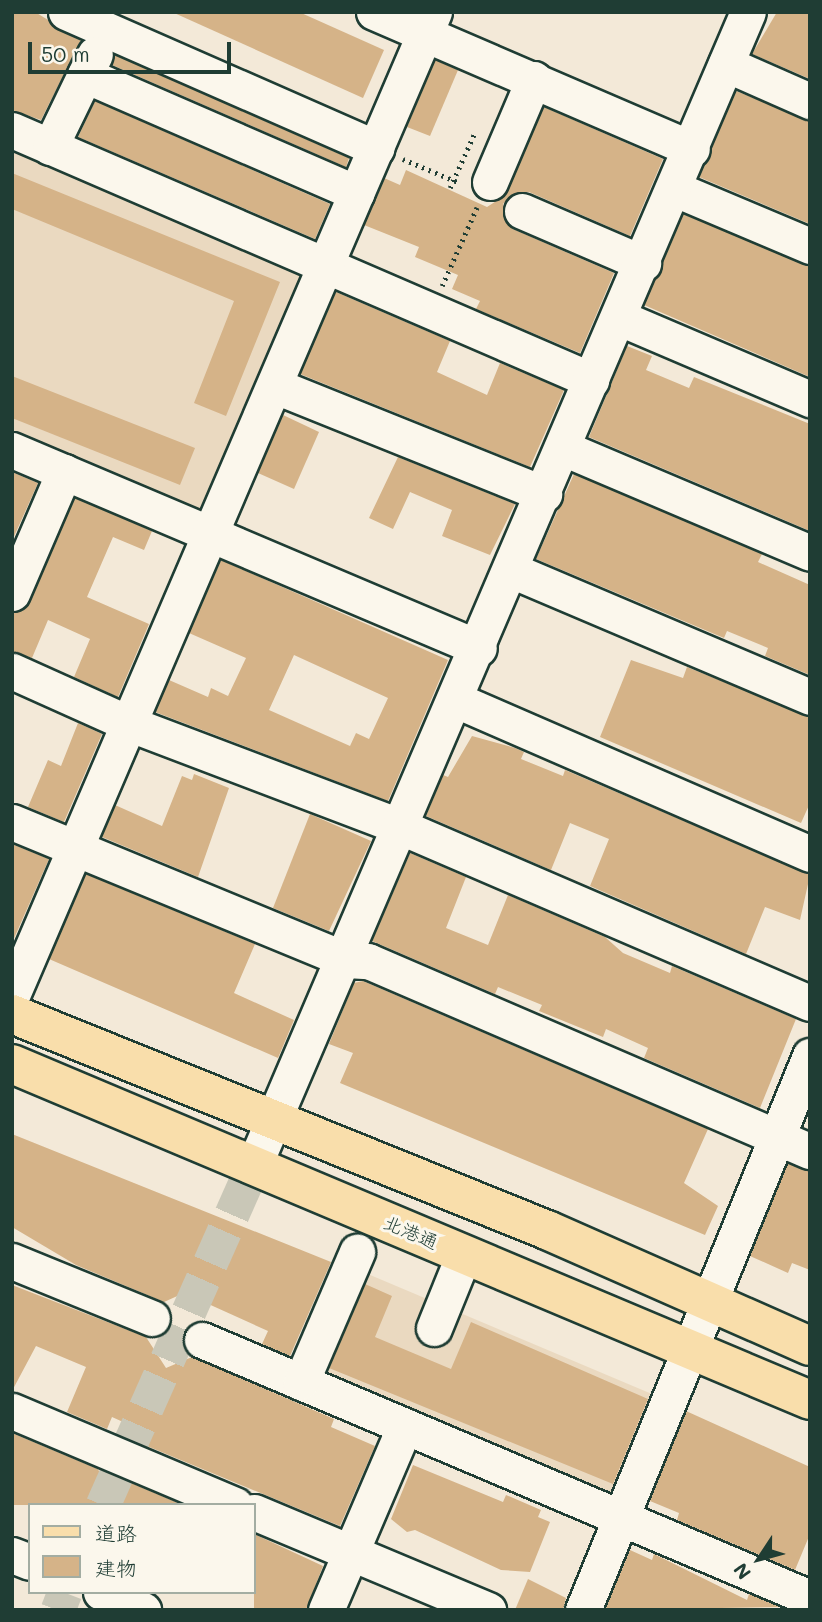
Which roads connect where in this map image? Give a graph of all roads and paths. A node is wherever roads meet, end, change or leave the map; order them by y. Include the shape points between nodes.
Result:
1 (66, 12) edge
2 (374, 12) edge
3 (748, 12) edge
4 (110, 21) edge
5 (430, 23) edge
6 (726, 64) junction
7 (85, 75) junction
8 (534, 79) junction
9 (808, 94) edge
10 (12, 130) edge
11 (50, 147) junction
12 (376, 148) junction
13 (691, 149) junction
14 (482, 188) junction
15 (675, 189) junction
16 (356, 193) junction
17 (522, 211) dead end
18 (810, 246) edge
19 (643, 263) junction
20 (326, 266) junction
21 (432, 309) junction
22 (620, 318) junction
23 (591, 380) junction
24 (278, 387) junction
25 (810, 399) edge
26 (563, 448) junction
27 (12, 450) edge
28 (64, 472) junction
29 (544, 494) junction
30 (212, 532) junction
31 (810, 553) edge
32 (511, 570) junction
33 (12, 593) edge
34 (479, 648) junction
35 (12, 671) edge
36 (810, 697) edge
37 (456, 700) junction
38 (130, 724) junction
39 (12, 822) edge
40 (401, 827) junction
41 (78, 850) junction
42 (810, 854) edge
43 (345, 960) junction
44 (12, 995) edge
45 (810, 1003) edge
46 (12, 1014) edge
47 (810, 1056) edge
48 (12, 1064) edge
49 (273, 1122) junction
50 (776, 1137) junction
51 (810, 1151) edge
52 (254, 1166) junction
53 (357, 1252) dead end
54 (464, 1254) junction
55 (12, 1261) edge
56 (707, 1302) junction
57 (152, 1318) dead end
58 (434, 1328) dead end
59 (202, 1340) dead end
60 (810, 1346) edge
61 (688, 1349) junction
62 (301, 1382) junction
63 (810, 1400) edge
64 (12, 1411) edge
65 (405, 1426) junction
66 (230, 1503) edge
67 (256, 1513) edge
68 (620, 1518) junction
69 (352, 1552) junction
70 (106, 1594) edge
71 (810, 1598) edge
72 (143, 1610) edge
73 (326, 1610) edge
74 (488, 1610) edge
75 (583, 1610) edge

1 - 4 street
2 - 5 street
3 - 6 street
4 - 7 street
4 - 12 street
5 - 8 street
5 - 12 street
6 - 9 street
6 - 13 street
7 - 11 street
7 - 16 street
8 - 13 street
8 - 14 street
10 - 11 street
11 - 20 street
12 - 14 path
12 - 16 street
13 - 15 street
14 - 21 path
15 - 18 street
15 - 19 street
16 - 20 street
17 - 19 street
19 - 22 street
20 - 21 street
20 - 24 street
21 - 23 street
22 - 23 street
22 - 25 street
23 - 26 street
24 - 29 street via 426,452
24 - 30 street
26 - 29 street
26 - 31 street
27 - 28 street
28 - 30 street
28 - 33 street
29 - 32 street
30 - 34 street
30 - 38 street
32 - 34 street
32 - 36 street
34 - 37 street
35 - 38 street
37 - 40 street
37 - 42 street
38 - 40 street
38 - 41 street
39 - 41 street
40 - 43 street
40 - 45 street
41 - 43 street
41 - 44 street
43 - 49 street
43 - 50 street via 368,961
46 - 49 main road
47 - 50 street
48 - 52 main road, 北港通
49 - 52 street
49 - 56 main road via 547,1230
50 - 51 street
50 - 56 street
52 - 54 main road, 北港通
53 - 62 street
54 - 58 street
54 - 61 main road, 北港通
55 - 57 street
56 - 60 main road
56 - 61 street
59 - 62 street
61 - 63 main road, 北港通
61 - 68 street
62 - 65 street
64 - 66 street
65 - 68 street
65 - 69 street
67 - 69 street
68 - 71 street
68 - 75 street
69 - 73 street
69 - 74 street
70 - 72 street

